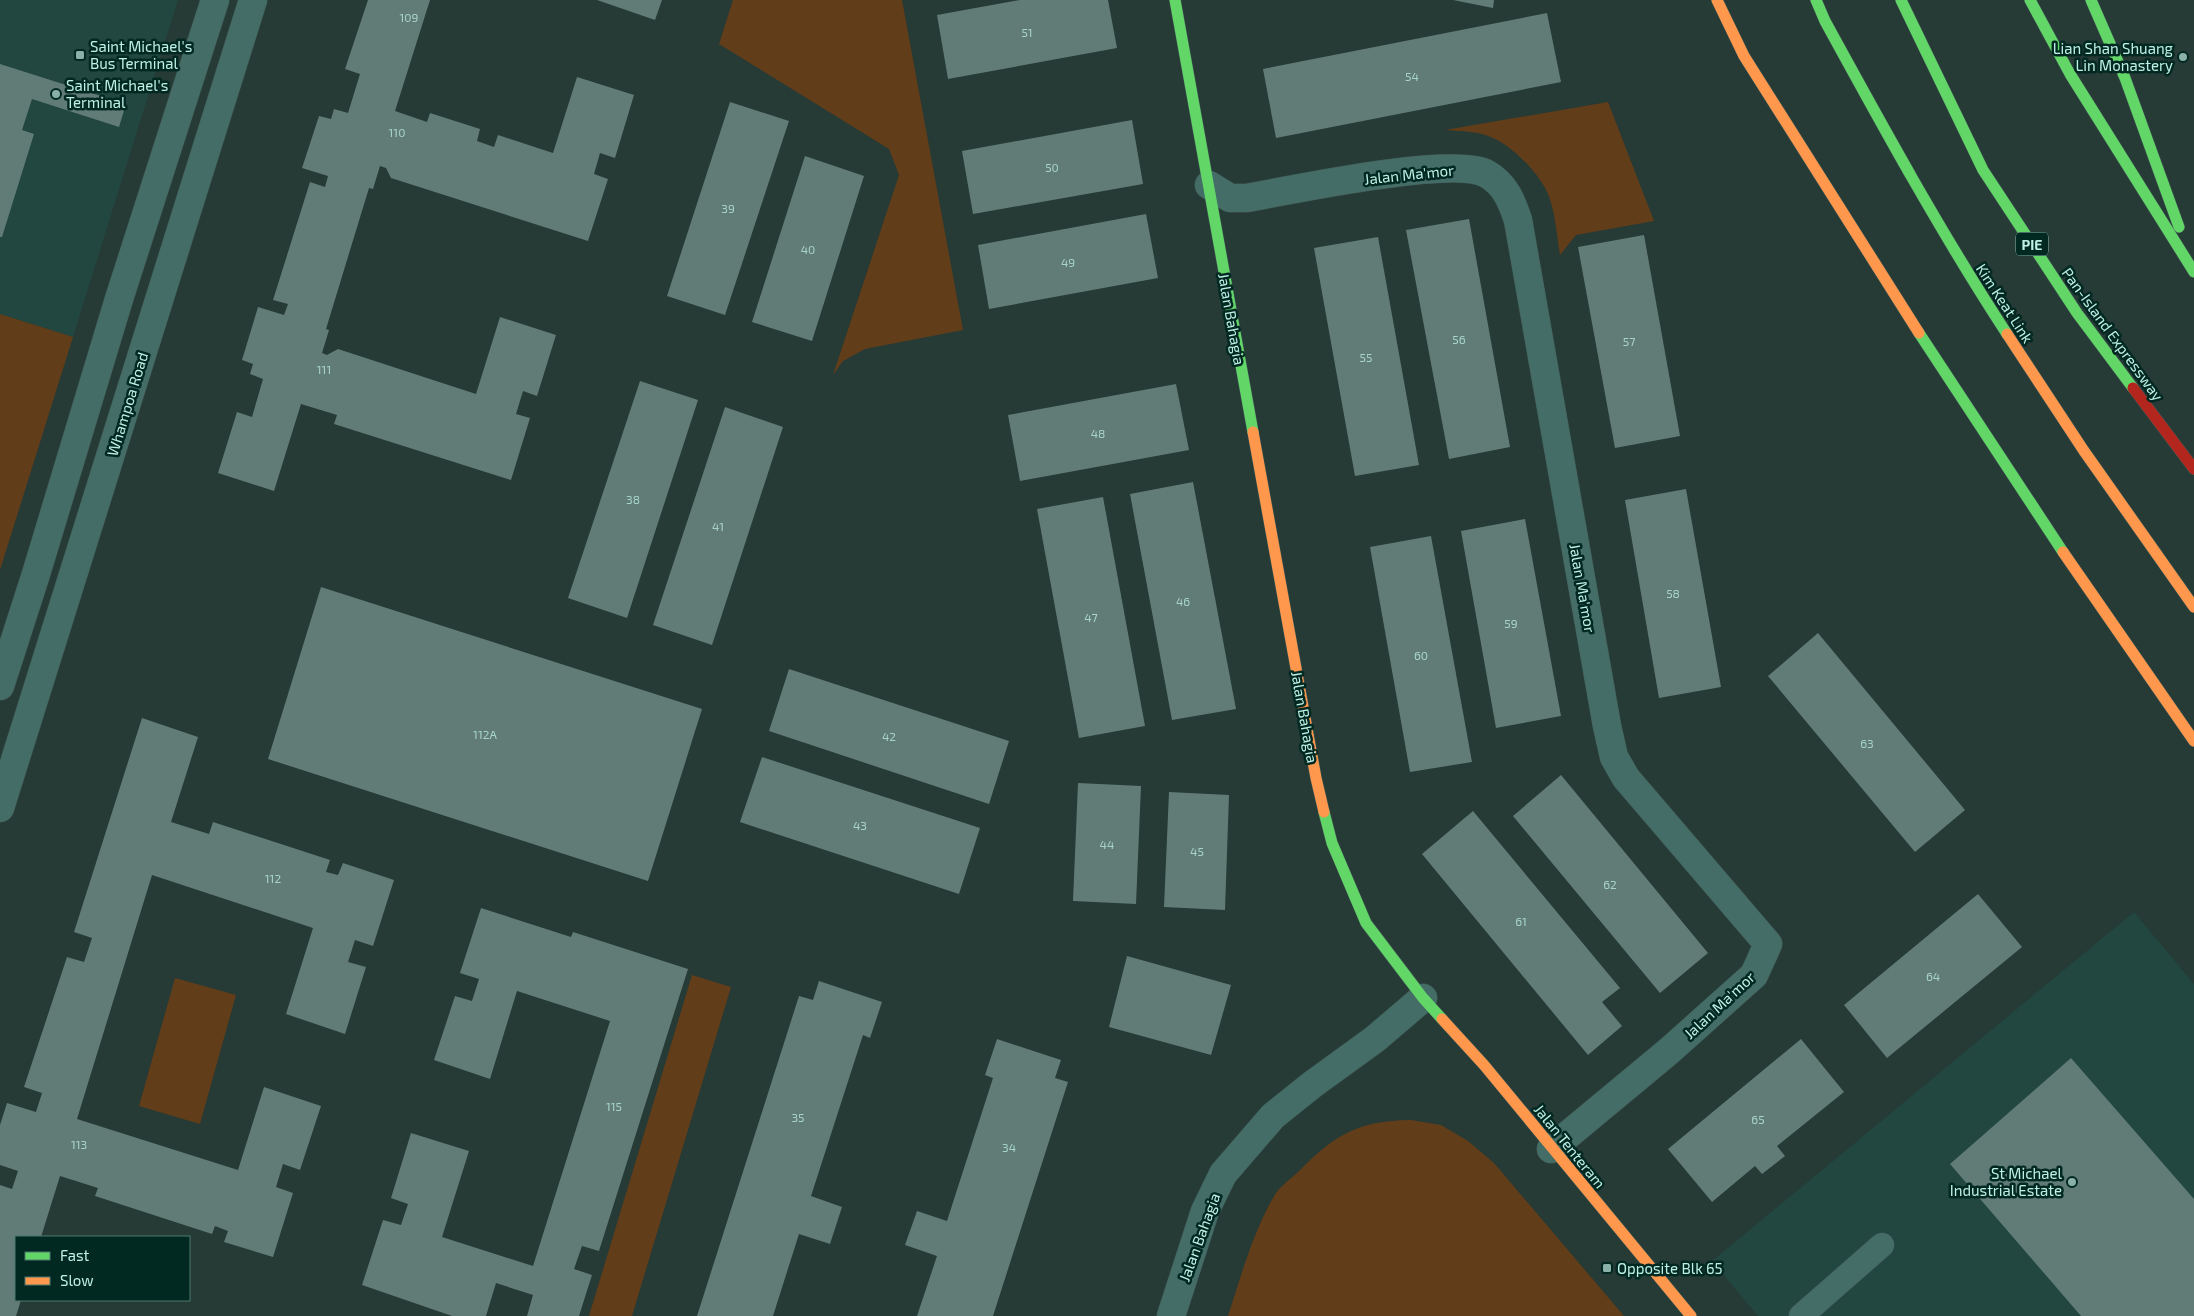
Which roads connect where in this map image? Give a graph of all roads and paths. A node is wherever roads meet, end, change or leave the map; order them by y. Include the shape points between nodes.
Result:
1 (215, 0) edge
2 (253, 0) edge
3 (1175, 0) edge
4 (1717, 0) edge
5 (1816, 0) edge
6 (1901, 0) edge
7 (2030, 0) edge
8 (2091, 0) edge
9 (1209, 185) junction
10 (2194, 268) edge
11 (2194, 272) edge
12 (2194, 469) edge
13 (2194, 607) edge
14 (0, 686) edge
15 (2194, 741) edge
16 (0, 808) edge
17 (1423, 998) junction
18 (1552, 1149) junction
19 (1882, 1246) dead end
20 (1171, 1316) edge
21 (1691, 1316) edge
22 (1801, 1316) edge

1 - 14 street
2 - 16 street, Whampoa Road
3 - 9 main road, Jalan Bahagia
4 - 15 main road via 1744,56 1955,391 2137,662
5 - 13 main road, Kim Keat Link via 1825,22 1966,271 2084,451
6 - 12 main road, Pan-Island Expressway / PIE via 1983,170 2077,313
7 - 11 main road via 2070,74
8 - 10 main road via 2125,78
9 - 17 main road, Jalan Bahagia via 1322,810 1332,843 1366,923
9 - 18 street, Jalan Ma'mor via 1230,198 1247,198 1403,172 1467,168 1495,179 1513,207 1614,757 1626,778 1768,944 1754,975
17 - 18 main road, Jalan Tenteram via 1484,1065
17 - 20 street, Jalan Bahagia via 1274,1116 1223,1174 1205,1211
18 - 21 main road, Jalan Tenteram
19 - 22 lane

